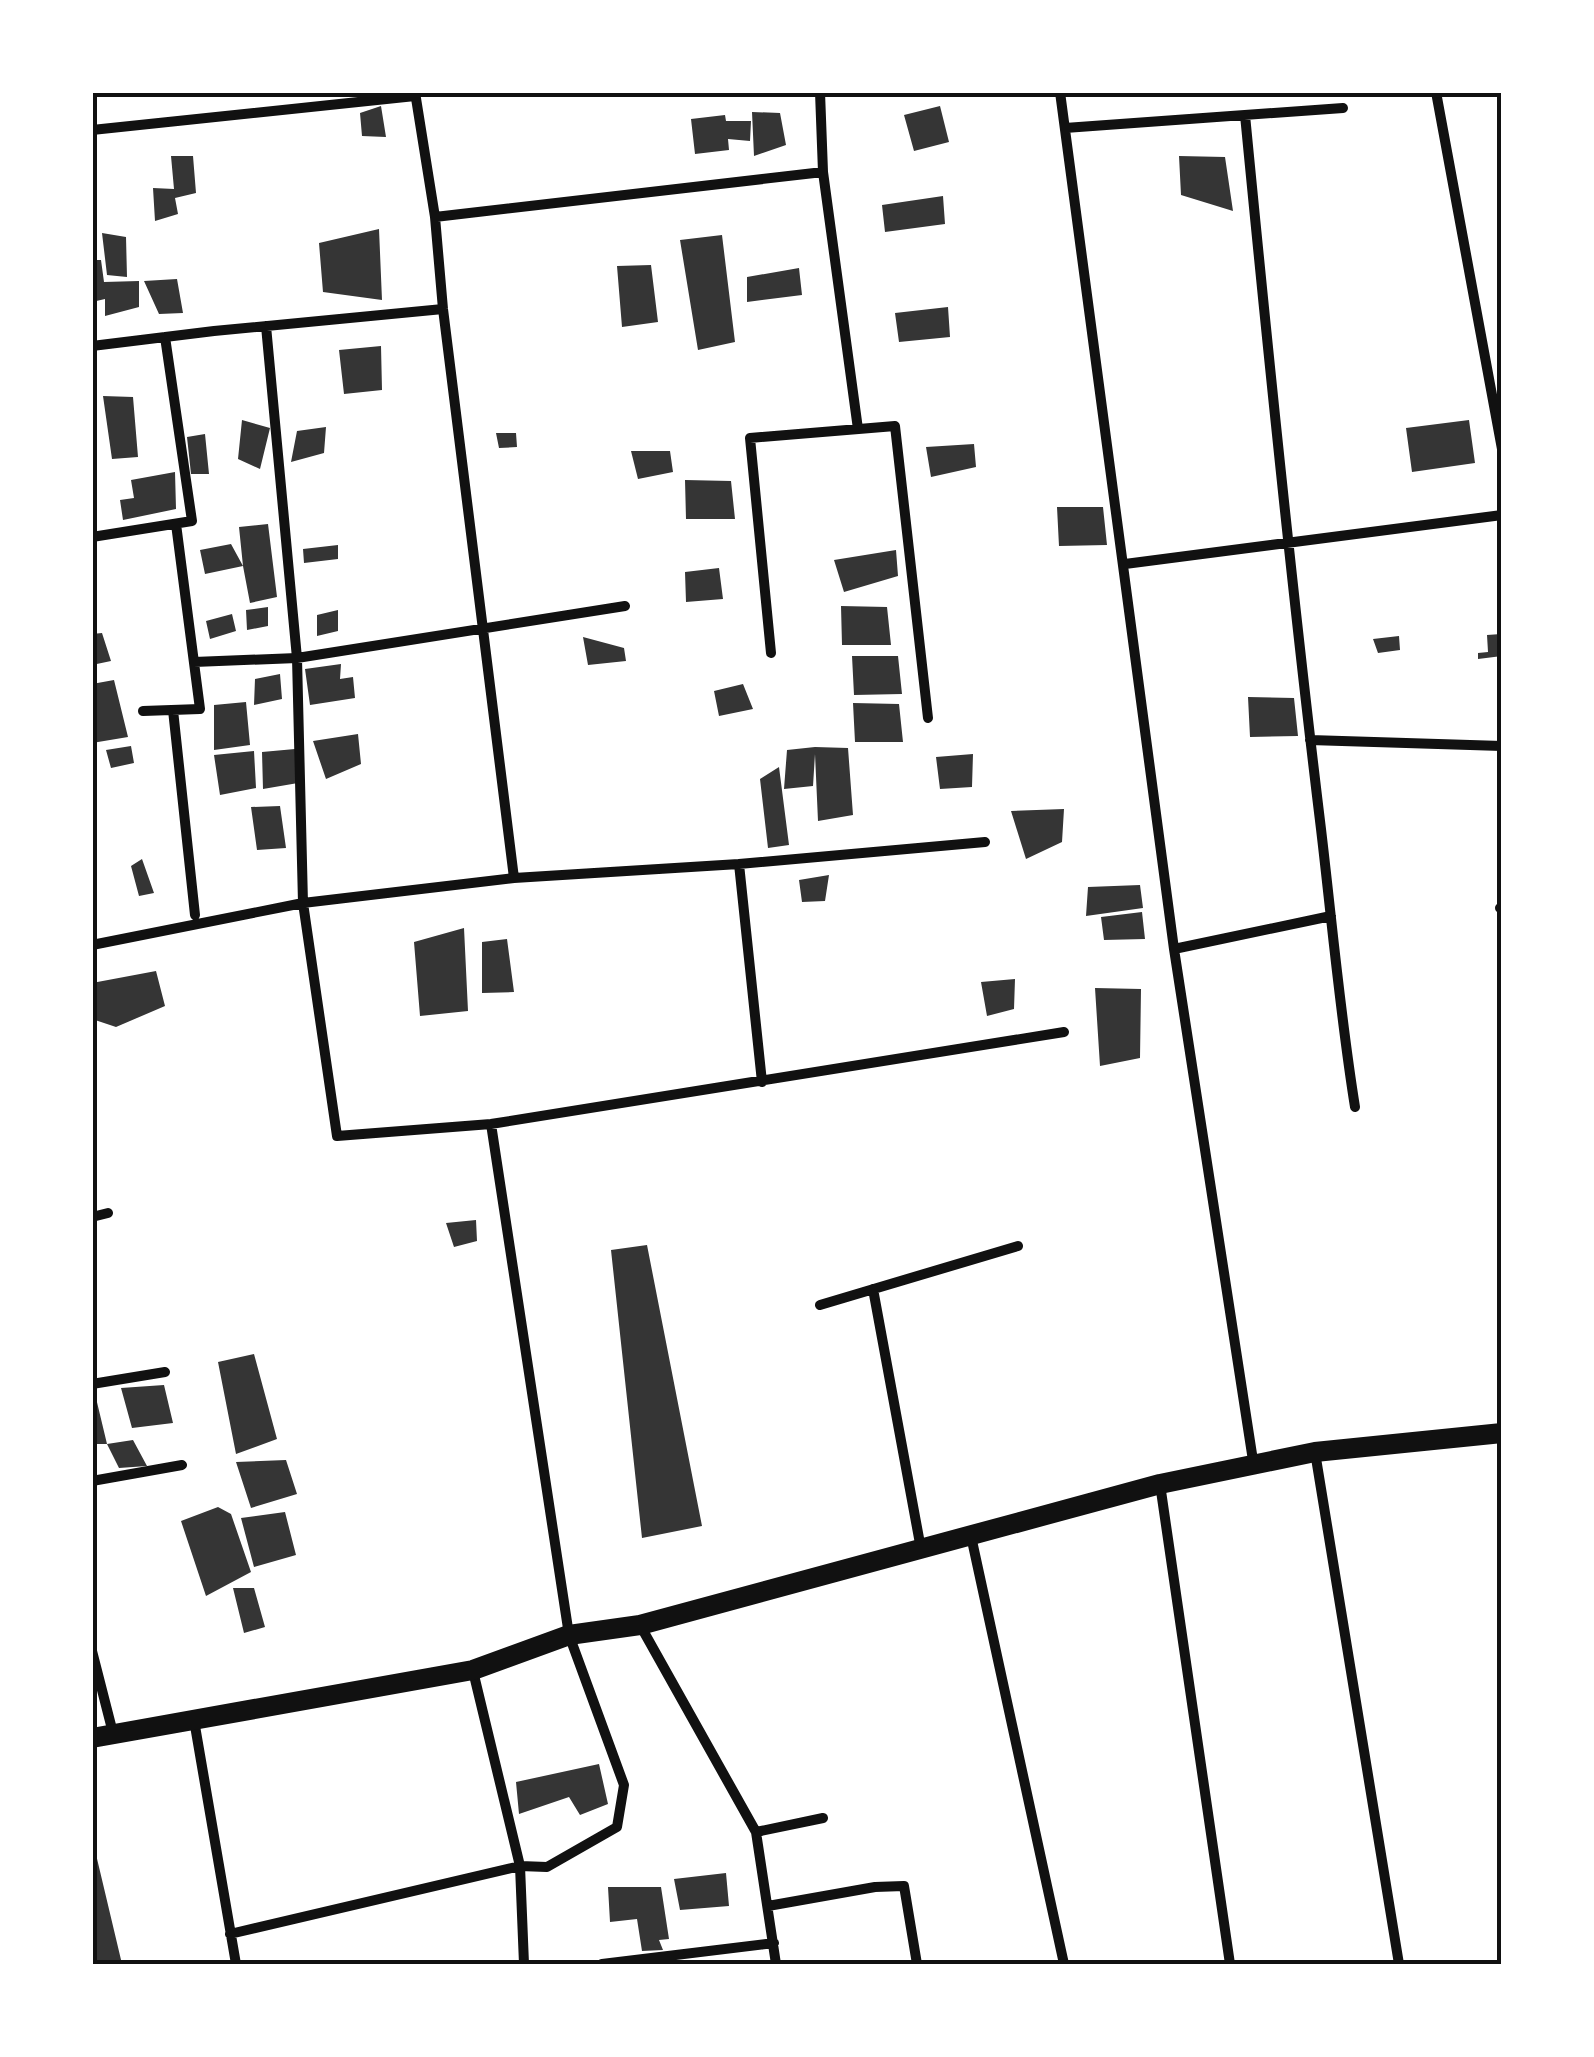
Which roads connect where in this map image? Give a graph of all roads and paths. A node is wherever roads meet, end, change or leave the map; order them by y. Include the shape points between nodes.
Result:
1 (820, 92) edge
2 (1060, 92) edge
3 (1436, 92) edge
4 (415, 94) edge
5 (1343, 108) dead end
6 (1244, 115) junction
7 (1065, 128) junction
8 (92, 130) edge
9 (823, 172) junction
10 (435, 218) junction
11 (443, 309) junction
12 (266, 326) junction
13 (165, 337) junction
14 (92, 346) edge
15 (858, 429) junction
16 (1502, 449) edge
17 (1502, 515) edge
18 (176, 524) junction
19 (92, 537) edge
20 (1286, 543) junction
21 (1125, 564) junction
22 (625, 606) dead end
23 (482, 630) junction
24 (771, 653) dead end
25 (298, 658) junction
26 (194, 662) junction
27 (173, 710) junction
28 (142, 711) dead end
29 (928, 718) dead end
30 (1310, 740) junction
31 (1502, 746) edge
32 (985, 842) dead end
33 (739, 864) junction
34 (514, 878) junction
35 (303, 903) junction
36 (195, 915) dead end
37 (1331, 916) junction
38 (92, 945) edge
39 (1174, 949) junction
40 (1064, 1032) dead end
41 (762, 1082) junction
42 (1355, 1106) dead end
43 (491, 1124) junction
44 (108, 1213) dead end
45 (92, 1217) edge
46 (1018, 1246) dead end
47 (873, 1290) junction
48 (820, 1306) dead end
49 (165, 1372) dead end
50 (92, 1384) edge
51 (1502, 1432) edge
52 (1315, 1452) junction
53 (182, 1465) dead end
54 (1254, 1468) junction
55 (92, 1481) edge
56 (1160, 1484) junction
57 (971, 1536) junction
58 (921, 1549) junction
59 (640, 1624) junction
60 (569, 1634) junction
61 (92, 1651) edge
62 (473, 1670) junction
63 (194, 1718) junction
64 (103, 1735) edge
65 (823, 1818) dead end
66 (756, 1832) junction
67 (520, 1866) junction
68 (768, 1906) junction
69 (230, 1934) junction
70 (774, 1943) junction
71 (236, 1964) edge
72 (524, 1964) edge
73 (602, 1964) edge
74 (776, 1964) edge
75 (918, 1964) edge
76 (1064, 1964) edge
77 (1230, 1964) edge
78 (1400, 1964) edge

1 - 9 street
2 - 7 street
3 - 16 street
4 - 8 street
4 - 10 street
5 - 6 street
6 - 7 street
6 - 20 street
7 - 21 street
9 - 10 street
9 - 15 street
10 - 11 street
11 - 12 street
11 - 23 street
12 - 13 street
12 - 25 street
13 - 14 street
13 - 18 street via 192,521
15 - 24 street via 750,438
15 - 29 street via 895,426
17 - 20 street
18 - 19 street
18 - 26 street
20 - 21 street
20 - 30 street
21 - 39 street
22 - 23 street
23 - 25 street
23 - 34 street
25 - 26 street
25 - 35 street
26 - 27 street via 200,709
27 - 28 street
27 - 36 street
30 - 31 street
30 - 37 street
32 - 33 street
33 - 34 street
33 - 41 street
34 - 35 street
35 - 38 street
35 - 43 street via 337,1136
37 - 39 street
37 - 42 street
39 - 54 street
40 - 41 street
41 - 43 street
43 - 60 street
44 - 45 street
46 - 47 street
47 - 48 street
47 - 58 street
49 - 50 street
51 - 52 main road
52 - 54 main road
52 - 78 street
53 - 55 street
54 - 56 main road
56 - 57 main road
56 - 77 street
57 - 58 main road
57 - 76 street
58 - 59 main road
59 - 60 main road
59 - 66 street
60 - 62 main road
60 - 67 street via 624,1785 616,1827 547,1867
61 - 64 street
62 - 63 main road
62 - 67 street
63 - 64 main road
63 - 69 street
65 - 66 street
66 - 68 street
67 - 69 street
67 - 72 street
68 - 70 street
68 - 75 street via 904,1886
69 - 71 street
70 - 73 street
70 - 74 street

